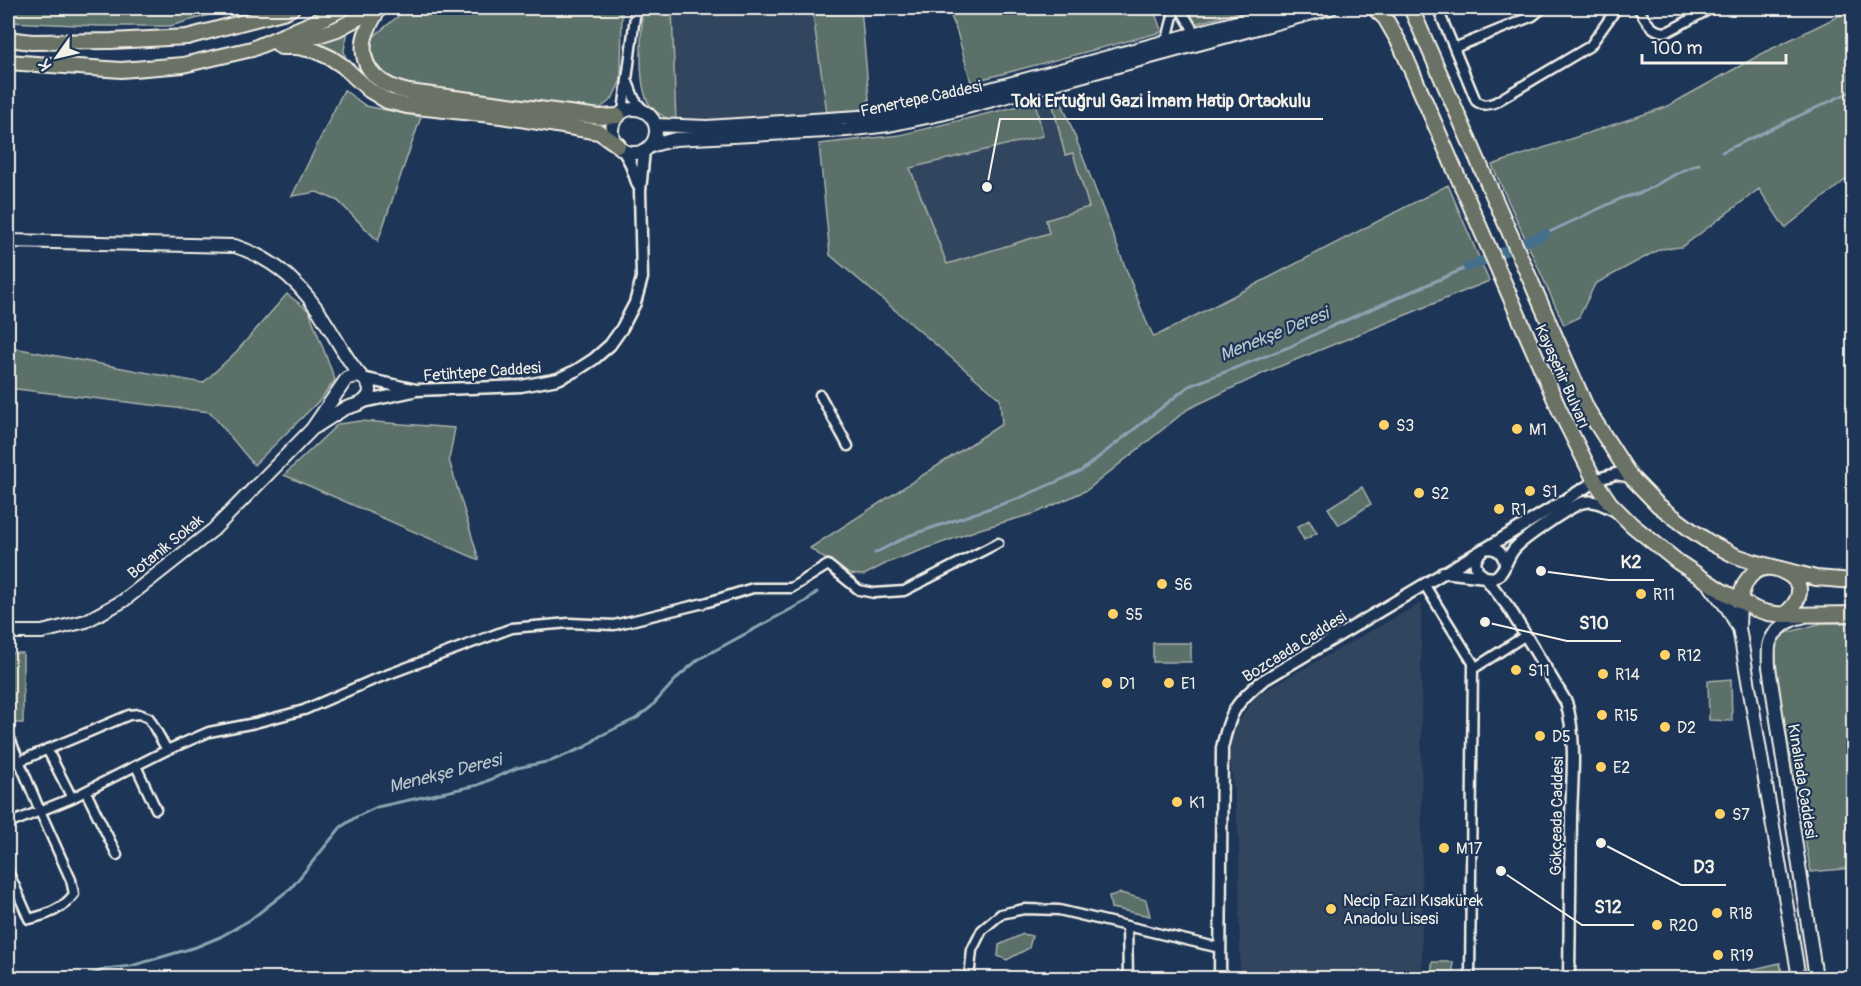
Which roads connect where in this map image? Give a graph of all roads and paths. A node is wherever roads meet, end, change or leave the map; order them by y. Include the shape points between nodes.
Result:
1 (268, 8) edge
2 (292, 8) edge
3 (344, 8) edge
4 (378, 8) edge
5 (636, 8) edge
6 (1175, 8) edge
7 (1180, 8) edge
8 (1288, 8) edge
9 (1331, 8) edge
10 (1376, 8) edge
11 (1390, 8) edge
12 (1411, 8) edge
13 (1440, 8) edge
14 (1543, 8) edge
15 (1617, 8) edge
16 (1638, 8) edge
17 (1712, 8) edge
18 (242, 22) junction
19 (8, 31) edge
20 (1195, 33) junction
21 (8, 39) edge
22 (1167, 40) junction
23 (32, 42) junction
24 (252, 48) junction
25 (1454, 48) junction
26 (8, 62) edge
27 (628, 81) junction
28 (502, 110) junction
29 (646, 113) junction
30 (621, 114) junction
31 (655, 125) junction
32 (620, 148) junction
33 (647, 148) junction
34 (640, 191) junction
35 (8, 241) edge
36 (337, 341) junction
37 (363, 378) junction
38 (343, 384) junction
39 (416, 390) junction
40 (820, 395) dead end
41 (361, 403) junction
42 (312, 429) junction
43 (848, 446) dead end
44 (1583, 458) junction
45 (1632, 477) junction
46 (1595, 481) junction
47 (1579, 492) junction
48 (1620, 513) junction
49 (998, 543) dead end
50 (1484, 549) junction
51 (1505, 563) junction
52 (1778, 569) junction
53 (1443, 572) junction
54 (1485, 577) junction
55 (1703, 578) junction
56 (1854, 581) edge
57 (1424, 584) junction
58 (1740, 601) junction
59 (1854, 614) edge
60 (1784, 615) junction
61 (1814, 615) junction
62 (1739, 628) junction
63 (8, 632) edge
64 (1526, 635) junction
65 (1772, 635) junction
66 (1473, 669) junction
67 (10, 739) dead end
68 (47, 749) junction
69 (167, 750) junction
70 (19, 761) junction
71 (8, 766) edge
72 (136, 766) junction
73 (86, 792) junction
74 (72, 798) junction
75 (156, 809) dead end
76 (39, 812) junction
77 (8, 824) edge
78 (117, 855) dead end
79 (9, 877) edge
80 (1127, 926) junction
81 (1220, 948) junction
82 (969, 978) edge
83 (1128, 978) edge
84 (1220, 978) edge
85 (1470, 978) edge
86 (1569, 978) edge
87 (1799, 978) edge
88 (1816, 978) edge

1 - 18 main road
2 - 18 main road
3 - 24 main road
4 - 24 main road via 329,32
4 - 28 main road via 364,49 366,63 378,80 396,90
5 - 27 street
6 - 22 street
7 - 20 street
8 - 20 main road, Fenertepe Caddesi
9 - 33 main road, Fenertepe Caddesi via 889,125 675,140
10 - 11 main road
10 - 44 main road, Kayaşehir Bulvarı via 1391,27 1416,79
12 - 45 main road, Kayaşehir Bulvarı via 1587,409
13 - 25 street
14 - 25 street via 1533,16
15 - 25 street via 1590,46 1487,105 1476,100
16 - 17 street via 1651,28 1663,33
18 - 23 main road via 178,38
19 - 23 main road
20 - 22 main road, Fenertepe Caddesi
21 - 23 main road
22 - 31 main road, Fenertepe Caddesi via 939,103 874,116 707,127
24 - 26 main road via 183,65 121,70
24 - 28 main road via 297,47 316,51 343,66 387,101 407,106
27 - 29 street via 635,100
27 - 30 street
28 - 30 main road via 600,117
28 - 32 main road via 599,132
29 - 30 main road via 635,109
29 - 31 main road
30 - 32 main road via 612,127
31 - 33 main road via 654,141
32 - 33 main road via 630,153
32 - 34 street, Fetihtepe Caddesi
33 - 34 street, Fetihtepe Caddesi
34 - 39 street, Fetihtepe Caddesi via 642,278 635,303 610,345 577,370 539,384
35 - 36 main road via 235,246 267,259 287,274
36 - 37 main road via 349,364
36 - 38 main road via 344,365
37 - 38 main road via 352,376
37 - 39 street, Fetihtepe Caddesi
37 - 41 main road via 370,391
38 - 41 main road via 346,400
38 - 42 main road
39 - 41 street
40 - 43 street
41 - 42 main road via 343,409
42 - 63 main road, Botanik Sokak via 213,530 123,601 86,621 42,632
44 - 46 main road, Kayaşehir Bulvarı
44 - 47 street
45 - 46 street via 1606,475
45 - 52 main road, Kayaşehir Bulvarı via 1658,505 1709,542 1736,556
46 - 47 street, Bozcaada Caddesi
46 - 48 main road, Kayaşehir Bulvarı
47 - 50 street, Bozcaada Caddesi
48 - 51 street via 1593,501 1581,502 1524,539
48 - 55 main road, Kayaşehir Bulvarı
49 - 69 street via 904,591 859,590 828,565 791,588 753,588 614,625 569,622 512,628 304,710 209,732
50 - 51 street via 1498,550
50 - 53 street, Bozcaada Caddesi
50 - 54 street via 1475,561 1477,571
51 - 54 street via 1494,578
52 - 56 main road, Kayaşehir Bulvarı
52 - 58 main road via 1755,571 1742,590
52 - 60 main road via 1795,578 1799,587 1794,607
53 - 54 street
53 - 57 street, Bozcaada Caddesi
54 - 64 street, Gökçeada Caddesi
55 - 58 main road, Kayaşehir Bulvarı
55 - 62 main road
57 - 66 street
57 - 81 street, Bozcaada Caddesi via 1262,681 1236,706 1222,748
58 - 60 main road, Kayaşehir Bulvarı
58 - 62 main road
59 - 61 main road, Kayaşehir Bulvarı
60 - 61 main road, Kayaşehir Bulvarı
60 - 65 main road
61 - 65 main road via 1794,618
62 - 87 main road
64 - 66 street
64 - 86 street, Gökçeada Caddesi via 1566,702 1571,724
65 - 88 main road, Kınalıada Caddesi via 1769,666
66 - 85 street
67 - 70 street
68 - 69 street via 139,714 148,718
68 - 70 street
68 - 74 street
69 - 72 street
70 - 71 street
70 - 76 street
72 - 73 street
72 - 75 street
73 - 74 street
73 - 78 street
74 - 76 street
76 - 77 street
76 - 79 street via 74,894 46,915 29,919
80 - 81 street
80 - 82 street via 1059,910 1024,909 1002,914 982,930 972,950
80 - 83 street
81 - 84 street, Bozcaada Caddesi

